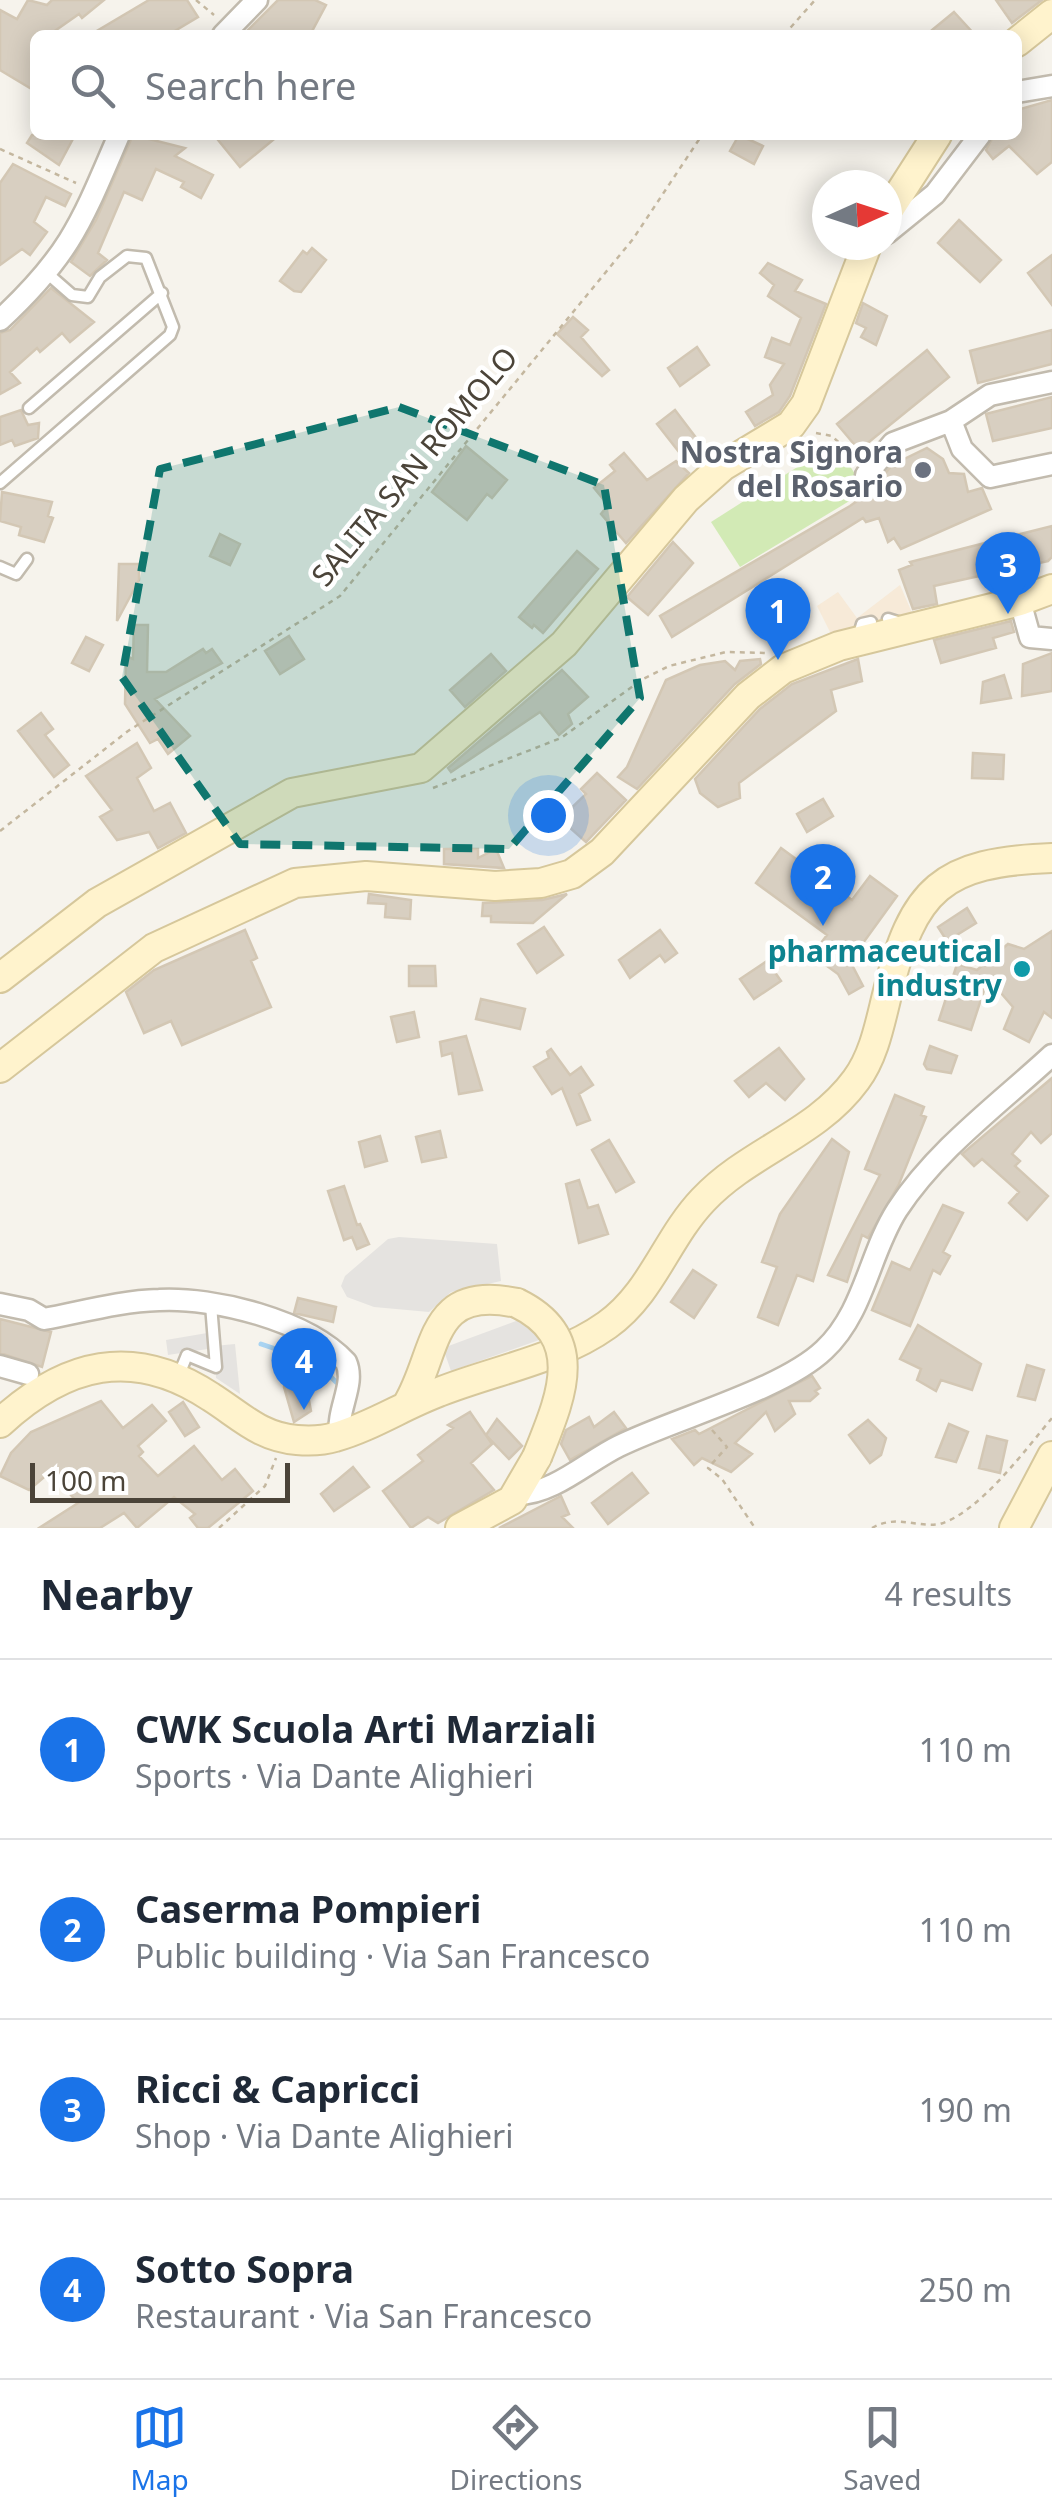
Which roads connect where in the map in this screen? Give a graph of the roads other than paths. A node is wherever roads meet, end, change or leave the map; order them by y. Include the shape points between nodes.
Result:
1 (256, 0) edge
2 (1052, 14) edge
3 (228, 30) edge
4 (1022, 38) edge
5 (1052, 86) edge
6 (1022, 91) edge
7 (117, 140) edge
8 (934, 140) edge
9 (976, 140) edge
10 (902, 190) edge
11 (902, 221) edge
12 (860, 260) edge
13 (48, 274) junction
14 (162, 293) junction
15 (0, 320) edge
16 (1052, 382) edge
17 (29, 408) dead end
18 (951, 421) junction
19 (1052, 464) edge
20 (866, 474) road end
21 (0, 484) edge
22 (28, 560) dead end
23 (0, 567) edge
24 (1052, 589) edge
25 (1020, 602) junction
26 (1052, 639) edge
27 (1052, 858) edge
28 (0, 978) edge
29 (1052, 1055) edge
30 (0, 1068) edge
31 (0, 1304) edge
32 (212, 1313) junction
33 (428, 1347) junction
34 (0, 1366) edge
35 (28, 1374) dead end
36 (178, 1378) junction
37 (438, 1392) junction
38 (406, 1405) junction
39 (0, 1423) edge
40 (340, 1436) junction
41 (1052, 1456) edge
42 (518, 1494) junction
43 (460, 1528) edge
44 (1014, 1528) edge

1 - 3 street
2 - 4 street
5 - 6 street
7 - 13 street via 72,242
8 - 10 street
9 - 11 street via 935,194
12 - 28 street via 806,404 790,425 723,466 686,499 564,644 443,750 420,768 292,793 98,903
13 - 14 lane via 72,294 88,297 100,277 136,255 146,258
13 - 15 street
14 - 17 lane
14 - 21 lane via 170,336
16 - 18 street via 990,395
18 - 19 street via 962,450 990,477
18 - 20 street via 892,443
22 - 23 lane via 16,574
24 - 25 street
25 - 26 street via 1030,637
25 - 30 street via 864,632 807,657 748,696 602,852 572,874 495,886 366,876 295,883 154,948
27 - 37 street via 996,860 968,869 922,903 901,946 860,1075 835,1108 727,1176 701,1202 622,1314 570,1346
29 - 42 street via 922,1174 894,1215 847,1322 824,1350 788,1376 688,1414 542,1489
31 - 32 street via 44,1319 142,1300
32 - 36 lane via 216,1368 188,1355
32 - 40 street via 274,1318 340,1356 350,1376 339,1410
33 - 37 street
33 - 38 street
33 - 42 street, bridge via 439,1324 462,1305 484,1300 517,1303 546,1321 562,1356 562,1392
34 - 35 street
36 - 39 street via 133,1367 89,1369 52,1382
36 - 40 street via 278,1438
37 - 38 street
38 - 40 street
41 - 44 street
42 - 43 street

